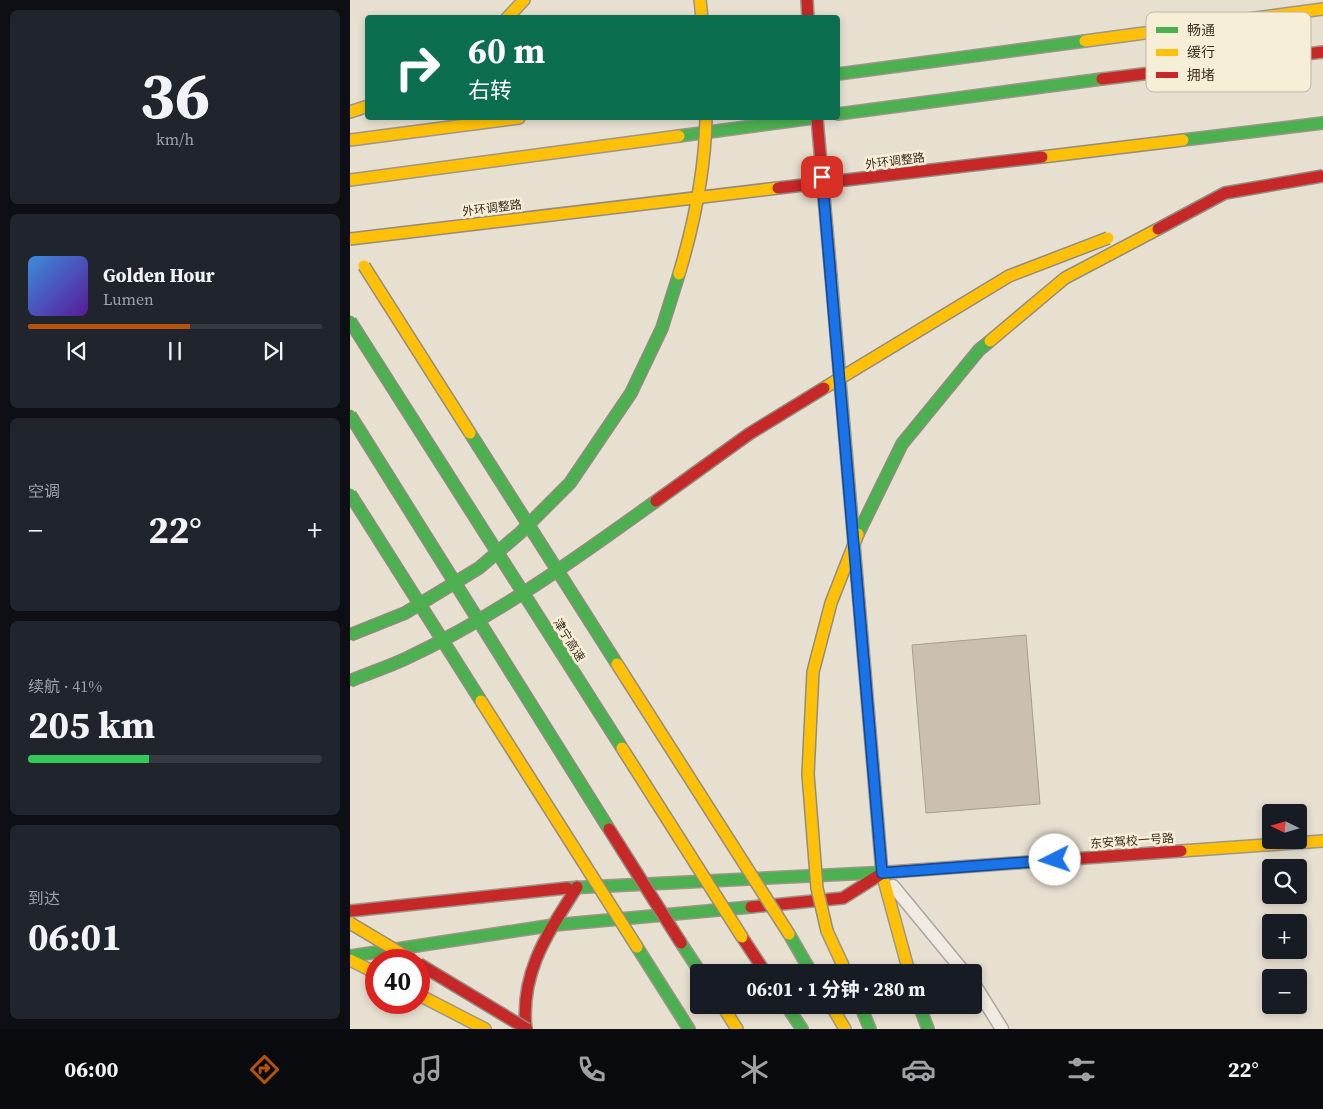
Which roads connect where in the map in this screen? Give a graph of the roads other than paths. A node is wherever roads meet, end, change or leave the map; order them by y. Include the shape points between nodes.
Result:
1 (524, 0) edge
2 (700, 0) edge
3 (807, 0) edge
4 (1323, 9) edge
5 (1300, 12) edge
6 (510, 15) edge
7 (702, 15) edge
8 (808, 15) edge
9 (1146, 32) edge
10 (1146, 73) edge
11 (840, 74) edge
12 (365, 107) edge
13 (350, 112) edge
14 (840, 114) edge
15 (504, 120) edge
16 (706, 120) edge
17 (800, 120) edge
18 (815, 120) edge
19 (1323, 123) edge
20 (350, 140) edge
21 (1323, 176) edge
22 (350, 180) edge
23 (1225, 193) junction
24 (1135, 228) dead end
25 (1117, 234) dead end
26 (356, 251) edge
27 (350, 321) edge
28 (350, 415) edge
29 (350, 494) edge
30 (350, 635) edge
31 (350, 681) edge
32 (1323, 840) edge
33 (882, 873) junction
34 (577, 887) junction
35 (350, 911) edge
36 (350, 923) edge
37 (554, 925) junction
38 (394, 949) edge
39 (350, 956) edge
40 (350, 960) edge
41 (695, 964) edge
42 (760, 964) edge
43 (806, 964) edge
44 (842, 964) edge
45 (907, 964) edge
46 (957, 964) edge
47 (365, 968) edge
48 (430, 971) edge
49 (982, 997) edge
50 (430, 1001) edge
51 (728, 1014) edge
52 (792, 1014) edge
53 (836, 1014) edge
54 (864, 1014) edge
55 (922, 1014) edge
56 (485, 1029) edge
57 (526, 1029) edge
58 (689, 1029) edge
59 (737, 1029) edge
60 (802, 1029) edge
61 (845, 1029) edge
62 (870, 1029) edge
63 (928, 1029) edge
64 (1002, 1029) edge

1 - 6 main road
2 - 7 main road
3 - 8 main road
4 - 5 main road
9 - 11 main road
10 - 14 main road
12 - 13 main road
15 - 20 main road
16 - 30 main road, bridge via 705,155 688,244 662,328 631,393 570,482 520,534 479,568 405,613
17 - 22 main road
18 - 33 main road
19 - 26 main road, 外环调整路, bridge
21 - 23 main road, bridge
23 - 24 main road, bridge
23 - 44 main road, bridge via 1065,278 979,350 902,444 855,540 831,603 813,672 808,774 817,888 827,931
25 - 31 main road, bridge via 1010,276 748,434 594,546 506,604 407,658
26 - 43 main road, bridge
27 - 42 main road, 津宁高速, bridge
28 - 41 main road, bridge
29 - 58 main road, bridge
32 - 33 main road, 东安驾校一号路
33 - 34 main road, 东安驾校一号路
33 - 37 main road via 843,898
33 - 45 main road
33 - 46 lane
34 - 35 main road, 东安驾校一号路
34 - 37 main road
36 - 38 main road, bridge
37 - 39 main road
37 - 57 main road via 532,965 522,1012
40 - 47 main road
48 - 57 main road, bridge
49 - 64 lane
50 - 56 main road
51 - 59 main road
52 - 60 main road
53 - 61 main road
54 - 62 main road
55 - 63 main road

